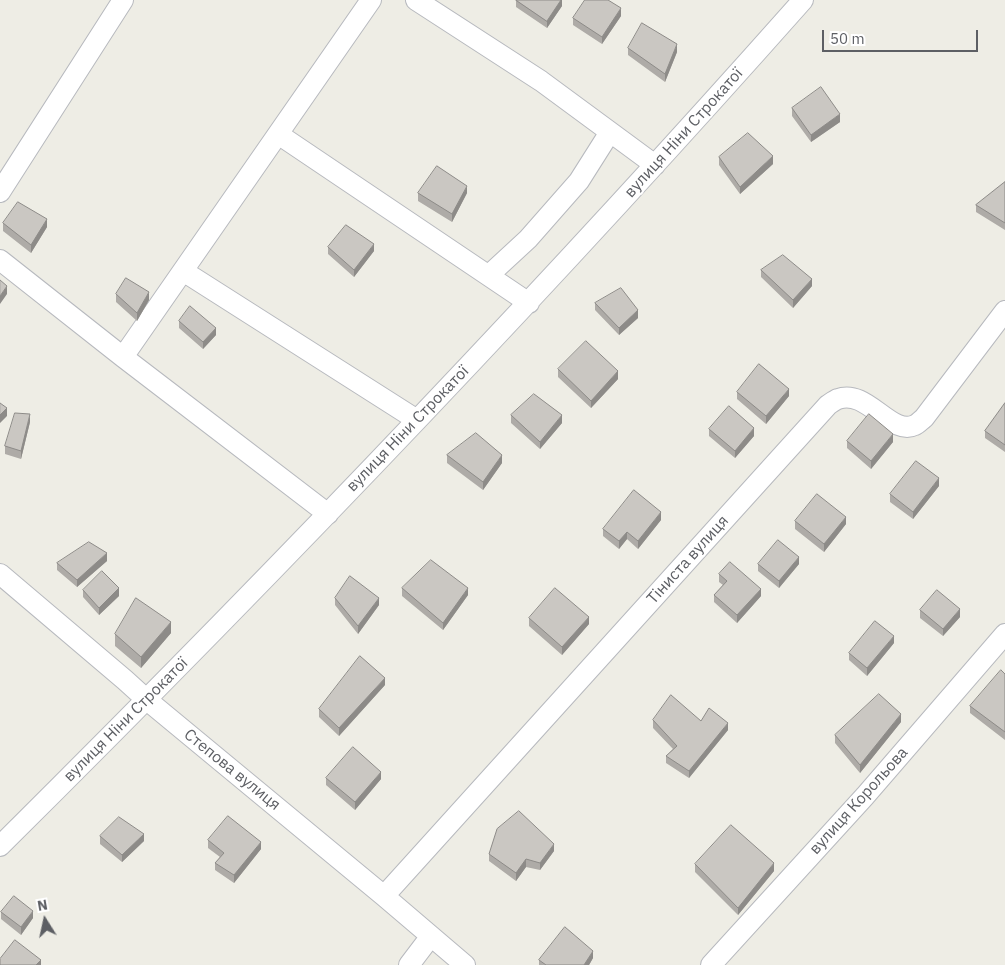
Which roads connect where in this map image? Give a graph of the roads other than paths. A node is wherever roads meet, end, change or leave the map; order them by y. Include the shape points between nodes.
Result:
1 (123, 0) edge
2 (372, 0) edge
3 (416, 0) edge
4 (803, 0) edge
5 (610, 132) junction
6 (278, 134) junction
7 (655, 165) junction
8 (0, 192) edge
9 (0, 260) edge
10 (183, 271) junction
11 (490, 275) junction
12 (529, 303) junction
13 (1005, 311) edge
14 (123, 357) junction
15 (418, 420) junction
16 (328, 514) junction
17 (0, 574) edge
18 (1005, 634) edge
19 (147, 700) junction
20 (0, 846) edge
21 (384, 896) junction
22 (431, 936) junction
23 (409, 965) edge
24 (465, 965) edge
25 (711, 965) edge

1 - 8 street
2 - 6 street
3 - 5 street via 541,81
4 - 7 street, вулиця Ніни Строкатої
5 - 7 street
5 - 11 street via 579,181 528,239
6 - 10 street
6 - 11 street
7 - 12 street, вулиця Ніни Строкатої
9 - 14 street
10 - 14 street
10 - 15 street
11 - 12 street
12 - 15 street, вулиця Ніни Строкатої
13 - 21 street, Тіниста вулиця via 924,418 914,426 903,427 852,397 839,398 828,405
14 - 16 street
15 - 16 street, вулиця Ніни Строкатої
16 - 19 street, вулиця Ніни Строкатої
17 - 19 street, Степова вулиця
18 - 25 street, вулиця Корольова via 865,796
19 - 20 street, вулиця Ніни Строкатої
19 - 21 street, Степова вулиця
21 - 22 street, Степова вулиця
22 - 23 street
22 - 24 street, Степова вулиця

